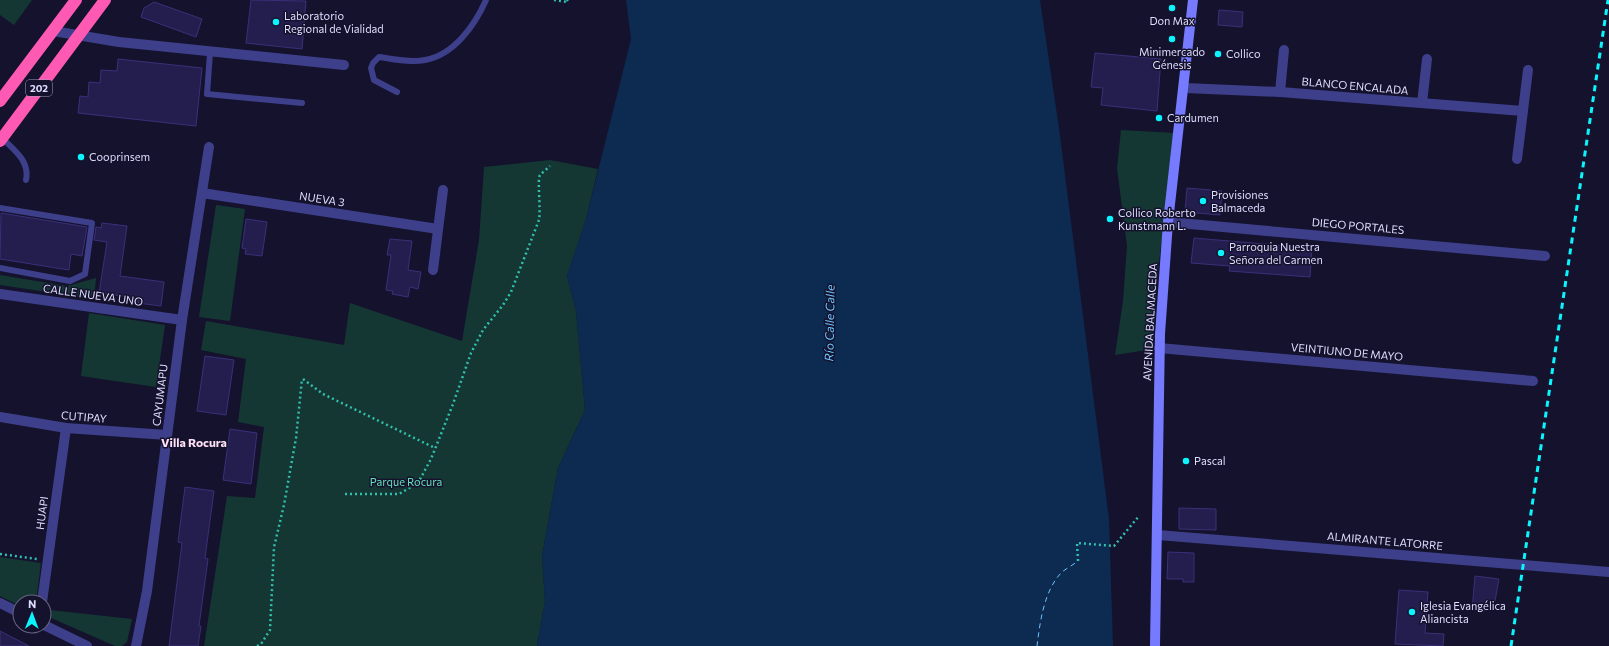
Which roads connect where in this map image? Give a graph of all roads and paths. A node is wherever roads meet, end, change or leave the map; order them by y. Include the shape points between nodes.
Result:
1 (76, 0) edge
2 (105, 0) edge
3 (486, 0) edge
4 (554, 0) edge
5 (567, 0) edge
6 (1193, 0) edge
7 (53, 31) junction
8 (78, 36) junction
9 (1284, 50) dead end
10 (210, 53) junction
11 (1427, 58) dead end
12 (344, 65) dead end
13 (1528, 70) dead end
14 (1184, 88) junction
15 (397, 92) dead end
16 (1280, 92) junction
17 (0, 101) edge
18 (302, 103) dead end
19 (1422, 103) junction
20 (1523, 111) junction
21 (17, 118) junction
22 (0, 123) edge
23 (1, 140) edge
24 (209, 147) dead end
25 (1518, 159) dead end
26 (550, 166) dead end
27 (26, 180) dead end
28 (443, 190) dead end
29 (202, 193) junction
30 (0, 208) edge
31 (1168, 222) junction
32 (438, 229) junction
33 (1545, 256) dead end
34 (0, 268) edge
35 (433, 270) dead end
36 (0, 294) edge
37 (182, 320) junction
38 (1159, 348) junction
39 (1533, 381) dead end
40 (0, 417) edge
41 (66, 428) junction
42 (167, 435) junction
43 (435, 448) junction
44 (345, 494) dead end
45 (1139, 516) dead end
46 (1158, 535) junction
47 (0, 554) edge
48 (47, 561) junction
49 (1078, 561) dead end
50 (1609, 572) edge
51 (43, 594) edge
52 (0, 603) edge
53 (12, 609) edge
54 (52, 629) edge
55 (87, 646) edge
56 (136, 646) edge
57 (257, 646) edge
58 (1155, 646) edge

1 - 7 highway, 202
2 - 8 highway, 202
3 - 15 lane via 466,34 441,54 417,61 379,57 376,60 371,68 374,80
4 - 5 path via 568,2
6 - 14 main road, AVENIDA BALMACEDA
7 - 8 street
7 - 17 highway, 202
8 - 10 street
8 - 21 highway, 202
9 - 16 street
10 - 12 street
10 - 18 lane via 207,94
11 - 19 street
13 - 20 street
14 - 16 street, BLANCO ENCALADA
14 - 31 main road, AVENIDA BALMACEDA
16 - 19 street, BLANCO ENCALADA
19 - 20 street, BLANCO ENCALADA
20 - 25 street
21 - 22 highway
21 - 23 highway, 202
23 - 27 lane via 24,161 27,170
24 - 29 street, CAYUMAPU
26 - 43 path via 540,176 540,220 527,253 504,305 483,330 471,353
28 - 32 street
29 - 32 street, NUEVA 3
29 - 37 street, CAYUMAPU
30 - 34 lane via 92,223 85,274 70,281
31 - 33 street, DIEGO PORTALES
31 - 38 main road, AVENIDA BALMACEDA
32 - 35 street
36 - 37 street, CALLE NUEVA UNO
37 - 42 street, CAYUMAPU
38 - 39 street, VEINTIUNO DE MAYO
38 - 46 main road, AVENIDA BALMACEDA
40 - 41 street, CUTIPAY
41 - 42 street, CUTIPAY
41 - 48 street, HUAPI
42 - 56 street, CAYUMAPU via 147,591
43 - 44 path via 418,483 399,494
43 - 57 path via 323,394 302,378 296,438 274,547 270,630
45 - 49 path via 1114,546 1077,543
46 - 50 street, ALMIRANTE LATORRE
46 - 58 main road, AVENIDA BALMACEDA
47 - 48 path
48 - 51 street, HUAPI
52 - 53 street
54 - 55 street

